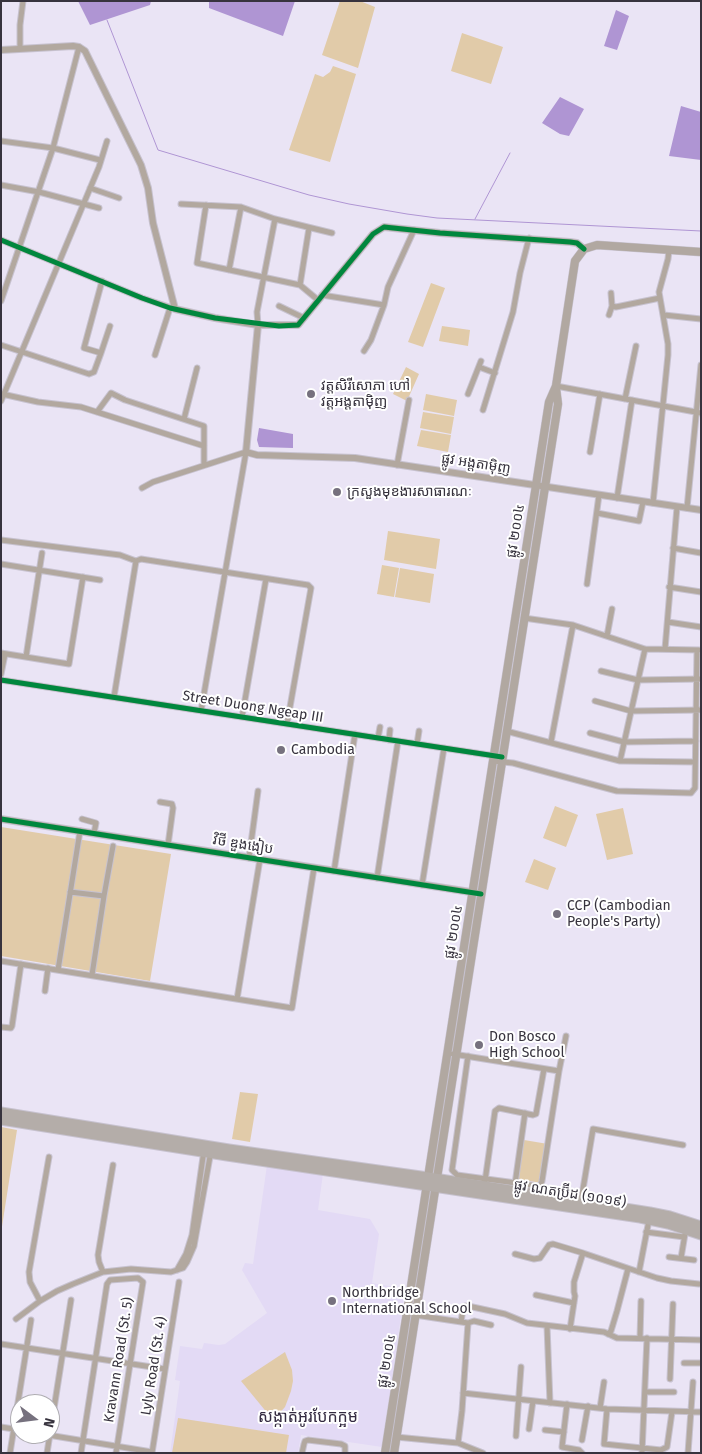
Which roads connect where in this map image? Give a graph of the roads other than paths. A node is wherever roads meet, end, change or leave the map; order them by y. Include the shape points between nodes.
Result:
1 (23, 1) edge
2 (79, 47) junction
3 (20, 48) junction
4 (1, 50) edge
5 (1, 141) edge
6 (107, 141) dead end
7 (53, 148) junction
8 (100, 160) junction
9 (1, 186) edge
10 (90, 188) junction
11 (39, 192) junction
12 (119, 198) dead end
13 (83, 204) junction
14 (181, 204) dead end
15 (206, 205) junction
16 (241, 207) junction
17 (99, 208) dead end
18 (275, 219) junction
19 (309, 228) junction
20 (414, 230) junction
21 (332, 233) dead end
22 (529, 238) junction
23 (1, 240) edge
24 (21, 247) junction
25 (584, 249) junction
26 (669, 250) junction
27 (701, 252) edge
28 (60, 263) junction
29 (229, 270) junction
30 (264, 276) junction
31 (102, 281) junction
32 (300, 285) junction
33 (611, 293) dead end
34 (320, 298) junction
35 (660, 298) junction
36 (1, 301) edge
37 (384, 305) junction
38 (279, 306) dead end
39 (612, 306) junction
40 (173, 308) junction
41 (609, 315) dead end
42 (664, 315) junction
43 (304, 318) junction
44 (701, 320) edge
45 (258, 325) junction
46 (110, 326) dead end
47 (1, 345) edge
48 (636, 346) dead end
49 (21, 351) junction
50 (364, 352) dead end
51 (101, 353) junction
52 (155, 355) dead end
53 (701, 365) edge
54 (197, 368) dead end
55 (495, 373) junction
56 (556, 386) junction
57 (2, 394) edge
58 (468, 394) dead end
59 (600, 394) junction
60 (409, 400) dead end
61 (629, 400) junction
62 (1, 401) edge
63 (664, 406) junction
64 (483, 410) dead end
65 (97, 412) junction
66 (699, 413) edge
67 (184, 419) junction
68 (204, 446) junction
69 (246, 452) junction
70 (590, 452) dead end
71 (204, 465) junction
72 (397, 465) junction
73 (536, 486) junction
74 (545, 487) junction
75 (142, 488) dead end
76 (599, 495) junction
77 (617, 498) junction
78 (643, 502) junction
79 (653, 503) junction
80 (677, 507) junction
81 (687, 508) junction
82 (701, 510) edge
83 (597, 513) junction
84 (1, 540) edge
85 (673, 548) junction
86 (42, 553) dead end
87 (701, 553) edge
88 (136, 561) junction
89 (1, 564) edge
90 (39, 570) junction
91 (225, 572) junction
92 (83, 577) junction
93 (266, 579) junction
94 (100, 580) dead end
95 (587, 584) dead end
96 (669, 587) junction
97 (701, 592) edge
98 (612, 609) dead end
99 (524, 618) junction
100 (668, 622) junction
101 (573, 625) junction
102 (701, 627) edge
103 (607, 636) junction
104 (666, 649) junction
105 (645, 650) junction
106 (699, 650) edge
107 (2, 654) edge
108 (26, 657) junction
109 (601, 671) dead end
110 (1, 674) edge
111 (699, 679) edge
112 (1, 680) edge
113 (638, 680) junction
114 (114, 697) junction
115 (594, 701) dead end
116 (698, 710) edge
117 (201, 711) junction
118 (631, 711) junction
119 (242, 717) junction
120 (288, 724) junction
121 (380, 727) dead end
122 (390, 730) dead end
123 (419, 731) dead end
124 (506, 731) junction
125 (590, 733) dead end
126 (355, 734) junction
127 (378, 738) junction
128 (389, 740) junction
129 (398, 741) junction
130 (696, 741) junction
131 (551, 742) junction
132 (624, 742) junction
133 (416, 744) junction
134 (444, 748) junction
135 (498, 759) junction
136 (620, 761) junction
137 (695, 762) junction
138 (258, 790) dead end
139 (160, 802) dead end
140 (1, 819) edge
141 (82, 819) dead end
142 (80, 831) junction
143 (94, 833) junction
144 (168, 845) junction
145 (113, 846) dead end
146 (249, 858) junction
147 (260, 859) junction
148 (314, 868) junction
149 (334, 871) junction
150 (377, 878) junction
151 (422, 885) junction
152 (70, 892) junction
153 (476, 893) junction
154 (104, 896) junction
155 (1, 961) edge
156 (21, 964) junction
157 (48, 968) junction
158 (58, 970) junction
159 (92, 975) junction
160 (45, 991) dead end
161 (237, 999) junction
162 (1, 1027) edge
163 (566, 1036) dead end
164 (451, 1054) junction
165 (468, 1056) junction
166 (544, 1069) junction
167 (559, 1071) junction
168 (1, 1112) edge
169 (525, 1113) junction
170 (1, 1120) edge
171 (683, 1146) dead end
172 (208, 1149) junction
173 (48, 1156) dead end
174 (113, 1165) dead end
175 (431, 1182) junction
176 (485, 1182) junction
177 (514, 1187) junction
178 (581, 1201) junction
179 (649, 1220) junction
180 (701, 1226) edge
181 (646, 1232) junction
182 (685, 1233) junction
183 (701, 1235) edge
184 (583, 1253) junction
185 (515, 1254) dead end
186 (669, 1257) dead end
187 (681, 1258) junction
188 (694, 1260) dead end
189 (628, 1269) junction
190 (103, 1272) junction
191 (639, 1272) junction
192 (179, 1282) dead end
193 (699, 1284) dead end
194 (536, 1295) dead end
195 (71, 1300) dead end
196 (40, 1301) junction
197 (641, 1301) dead end
198 (574, 1303) junction
199 (673, 1304) dead end
200 (415, 1315) junction
201 (16, 1319) dead end
202 (31, 1320) dead end
203 (461, 1322) junction
204 (468, 1323) junction
205 (492, 1325) dead end
206 (548, 1326) junction
207 (570, 1329) junction
208 (608, 1334) junction
209 (643, 1338) junction
210 (672, 1338) junction
211 (701, 1340) edge
212 (1, 1344) edge
213 (27, 1348) junction
214 (62, 1354) junction
215 (95, 1358) junction
216 (684, 1363) dead end
217 (701, 1363) edge
218 (130, 1364) junction
219 (521, 1367) dead end
220 (165, 1369) junction
221 (670, 1379) dead end
222 (604, 1382) dead end
223 (693, 1382) dead end
224 (645, 1392) junction
225 (674, 1392) dead end
226 (463, 1393) junction
227 (20, 1394) edge
228 (56, 1394) edge
229 (519, 1400) junction
230 (533, 1401) junction
231 (550, 1403) junction
232 (567, 1404) junction
233 (588, 1406) junction
234 (600, 1408) junction
235 (607, 1409) junction
236 (644, 1411) junction
237 (672, 1412) junction
238 (692, 1412) junction
239 (701, 1412) edge
240 (529, 1429) dead end
241 (545, 1430) dead end
242 (564, 1432) junction
243 (516, 1436) dead end
244 (60, 1437) edge
245 (396, 1438) junction
246 (582, 1440) dead end
247 (83, 1441) junction
248 (458, 1443) junction
249 (117, 1446) junction
250 (562, 1450) edge
251 (642, 1450) edge
252 (661, 1451) edge
253 (152, 1452) edge
254 (81, 1453) edge
255 (116, 1453) edge
256 (302, 1453) edge
257 (345, 1453) edge
258 (385, 1453) edge
259 (394, 1453) edge
260 (483, 1453) edge
261 (582, 1453) edge
262 (688, 1453) edge

1 - 3 street
2 - 3 street
2 - 7 street
2 - 40 street via 85,51 141,165
3 - 4 street
5 - 7 street
6 - 8 street
7 - 8 street
7 - 11 street
8 - 10 street
9 - 11 street
10 - 12 street
10 - 13 street
11 - 13 street
11 - 24 street
13 - 17 street
13 - 28 street
14 - 15 street
15 - 16 street
15 - 29 street via 197,262
16 - 18 street
16 - 29 street
18 - 19 street
18 - 30 street
19 - 21 street
19 - 32 street
20 - 22 street
20 - 34 street via 379,229
20 - 37 street via 388,287
22 - 25 street via 577,243
22 - 55 street via 513,312
23 - 24 street
24 - 28 street
24 - 36 street
25 - 26 main road via 605,245
25 - 56 main road, ផ្លូវ ២០០៤ via 575,261
26 - 27 main road
26 - 35 street
28 - 31 street
28 - 49 street
29 - 30 street
30 - 32 street
30 - 45 street
31 - 40 street
31 - 51 street via 84,347
32 - 34 street
33 - 39 street
34 - 37 street
34 - 43 street
35 - 39 street
35 - 42 street
37 - 50 street
38 - 43 street
39 - 41 street
40 - 45 street
40 - 52 street
42 - 44 street
42 - 63 street via 668,355
43 - 45 street via 298,325
45 - 69 street
46 - 51 street
47 - 49 street
48 - 61 street
49 - 51 street via 89,374 94,372
49 - 57 street
53 - 66 street
54 - 67 street
55 - 58 street via 480,364
55 - 64 street
56 - 59 street
56 - 73 main road, ផ្លូវ ២០០៤ via 549,402
56 - 74 main road, ផ្លូវ ២០០៤ via 558,404
57 - 62 street
57 - 65 street
59 - 61 street
59 - 70 street
60 - 72 street
61 - 63 street
61 - 77 street
63 - 66 street
63 - 79 street
65 - 67 street via 111,393
65 - 68 street
66 - 81 street
67 - 68 street via 204,426
68 - 71 street
69 - 71 street
69 - 72 street, ផ្លូវ អង្តតាម៉ិញ via 355,458
69 - 91 street
71 - 75 street
72 - 73 street, ផ្លូវ អង្តតាម៉ិញ
73 - 74 street, ផ្លូវ អង្តតាម៉ិញ
73 - 135 main road, ផ្លូវ ២០០៤
74 - 76 street, ផ្លូវ អង្តតាម៉ិញ
74 - 99 main road, ផ្លូវ ២០០៤
76 - 77 street, ផ្លូវ អង្តតាម៉ិញ
76 - 83 street
77 - 78 street, ផ្លូវ អង្តតាម៉ិញ
78 - 79 street, ផ្លូវ អង្តតាម៉ិញ
78 - 83 street via 639,521
79 - 80 street, ផ្លូវ អង្តតាម៉ិញ
80 - 81 street, ផ្លូវ អង្តតាម៉ិញ
80 - 85 street
81 - 82 street, ផ្លូវ អង្តតាម៉ិញ
83 - 95 street
84 - 88 street via 120,554
85 - 87 street
85 - 96 street
86 - 90 street
88 - 91 street via 141,559
88 - 114 street
89 - 90 street
90 - 92 street
90 - 108 street
91 - 93 street
91 - 117 street
92 - 94 street
92 - 108 street via 69,664
93 - 119 street
93 - 120 street via 311,588
96 - 97 street
96 - 100 street
98 - 103 street
99 - 101 street
99 - 124 main road, ផ្លូវ ២០០៤
100 - 102 street
100 - 104 street
101 - 103 street
101 - 131 street
103 - 105 street
104 - 105 street
104 - 106 street
105 - 113 street
106 - 111 street
107 - 108 street
107 - 110 street
109 - 113 street
111 - 113 street
111 - 116 street
112 - 114 street, Street Duong Ngeap III
113 - 118 street
114 - 117 street, Street Duong Ngeap III
115 - 118 street
116 - 118 street
116 - 130 street
117 - 119 street, Street Duong Ngeap III
118 - 132 street
119 - 120 street, Street Duong Ngeap III
120 - 126 street, Street Duong Ngeap III
121 - 127 street
122 - 128 street
123 - 133 street
124 - 131 street
124 - 135 main road, ផ្លូវ ២០០៤
125 - 132 street
126 - 127 street, Street Duong Ngeap III
126 - 149 street
127 - 128 street, Street Duong Ngeap III
128 - 129 street, Street Duong Ngeap III
129 - 133 street, Street Duong Ngeap III
129 - 150 street
130 - 132 street
130 - 137 street
131 - 136 street
132 - 136 street
133 - 134 street, Street Duong Ngeap III
134 - 135 street, Street Duong Ngeap III
134 - 151 street
135 - 137 street, Street Duong Ngeap III via 617,791 689,793 695,788
135 - 153 main road, ផ្លូវ ២០០៤
136 - 137 street
138 - 146 street
139 - 144 street via 172,804 173,808
140 - 142 street, វិថី ឌួងងៀប
141 - 143 street via 96,823
142 - 143 street, វិថី ឌួងងៀប
142 - 152 street
143 - 144 street, វិថី ឌួងងៀប
144 - 146 street, វិថី ឌួងងៀប
145 - 154 street
146 - 147 street, វិថី ឌួងងៀប
147 - 148 street, វិថី ឌួងងៀប
147 - 161 street
148 - 149 street, វិថី ឌួងងៀប
148 - 161 street via 292,1008
149 - 150 street, វិថី ឌួងងៀប
150 - 151 street, វិថី ឌួងងៀប
151 - 153 street, វិថី ឌួងងៀប
152 - 154 street
152 - 158 street
153 - 164 main road, ផ្លូវ ២០០៤
154 - 159 street
155 - 156 street
156 - 157 street
156 - 162 street via 12,1026
157 - 158 street
157 - 160 street
158 - 159 street
159 - 161 street
163 - 167 street
164 - 165 street
164 - 175 main road, ផ្លូវ ២០០៤
165 - 166 street
165 - 176 street via 452,1170
166 - 167 street
166 - 169 street via 538,1110 536,1114
167 - 177 street via 541,1185
168 - 172 main road
169 - 176 street via 499,1108 495,1111
169 - 177 street
170 - 172 main road
171 - 178 street via 593,1129
172 - 175 main road
172 - 190 street via 192,1235 176,1270
173 - 196 street via 29,1272 30,1282
174 - 190 street via 98,1255
175 - 176 main road, ផ្លូវ ណតប្រ៊ីដ (១០១៩)
175 - 179 main road, ផ្លូវ ណតប្រ៊ីដ (១០១៩)
175 - 200 main road, ផ្លូវ ២០០៤
175 - 258 main road, ផ្លូវ ២០០៤
176 - 177 main road, ផ្លូវ ណតប្រ៊ីដ (១០១៩)
177 - 178 main road, ផ្លូវ ណតប្រ៊ីដ (១០១៩)
178 - 180 main road, ផ្លូវ ណតប្រ៊ីដ (១០១៩) via 670,1216
179 - 181 street
179 - 182 main road, ផ្លូវ ណតប្រ៊ីដ (១០១៩)
181 - 182 street
181 - 191 street
182 - 183 main road, ផ្លូវ ណតប្រ៊ីដ (១០១៩)
182 - 187 street
184 - 185 street via 553,1244 540,1258
184 - 189 street
184 - 198 street via 574,1282
186 - 187 street
187 - 188 street
189 - 191 street
189 - 208 street
190 - 196 street
191 - 193 street via 671,1282
192 - 220 street, Lyly Road (St. 4)
194 - 198 street
195 - 214 street
196 - 201 street
197 - 209 street
198 - 207 street
199 - 210 street
200 - 203 street
200 - 245 main road, ផ្លូវ ២០០៤
202 - 213 street
203 - 204 street
203 - 206 street via 463,1310 468,1306
204 - 205 street
204 - 226 street
206 - 207 street
206 - 231 street
207 - 208 street
208 - 209 street via 617,1338
209 - 210 street
209 - 224 street
210 - 211 street
210 - 221 street
212 - 213 street
213 - 214 street
213 - 227 street
214 - 215 street
214 - 228 street
215 - 218 street
215 - 218 street, Kravann Road (St. 5) via 106,1284 110,1280 138,1278 143,1282
215 - 247 street
216 - 217 street
218 - 220 street
218 - 249 street, Kravann Road (St. 5)
219 - 229 street
220 - 253 street, Lyly Road (St. 4)
222 - 234 street
223 - 238 street
224 - 225 street
224 - 236 street
226 - 229 street
226 - 248 street
229 - 230 street
229 - 243 street
230 - 231 street
230 - 240 street
231 - 232 street
232 - 233 street
232 - 242 street
233 - 234 street
233 - 246 street
234 - 235 street
235 - 236 street
235 - 251 street via 604,1444
236 - 237 street
236 - 251 street
237 - 238 street
237 - 252 street via 667,1446
238 - 239 street
238 - 262 street
241 - 242 street
242 - 250 street
244 - 247 street
245 - 248 street
245 - 259 main road, ផ្លូវ ២០០៤
247 - 249 street
247 - 254 street
248 - 260 street
249 - 253 street
249 - 255 street, Kravann Road (St. 5)
250 - 261 street via 579,1450
251 - 252 street
256 - 257 street via 305,1441 341,1444 345,1446

